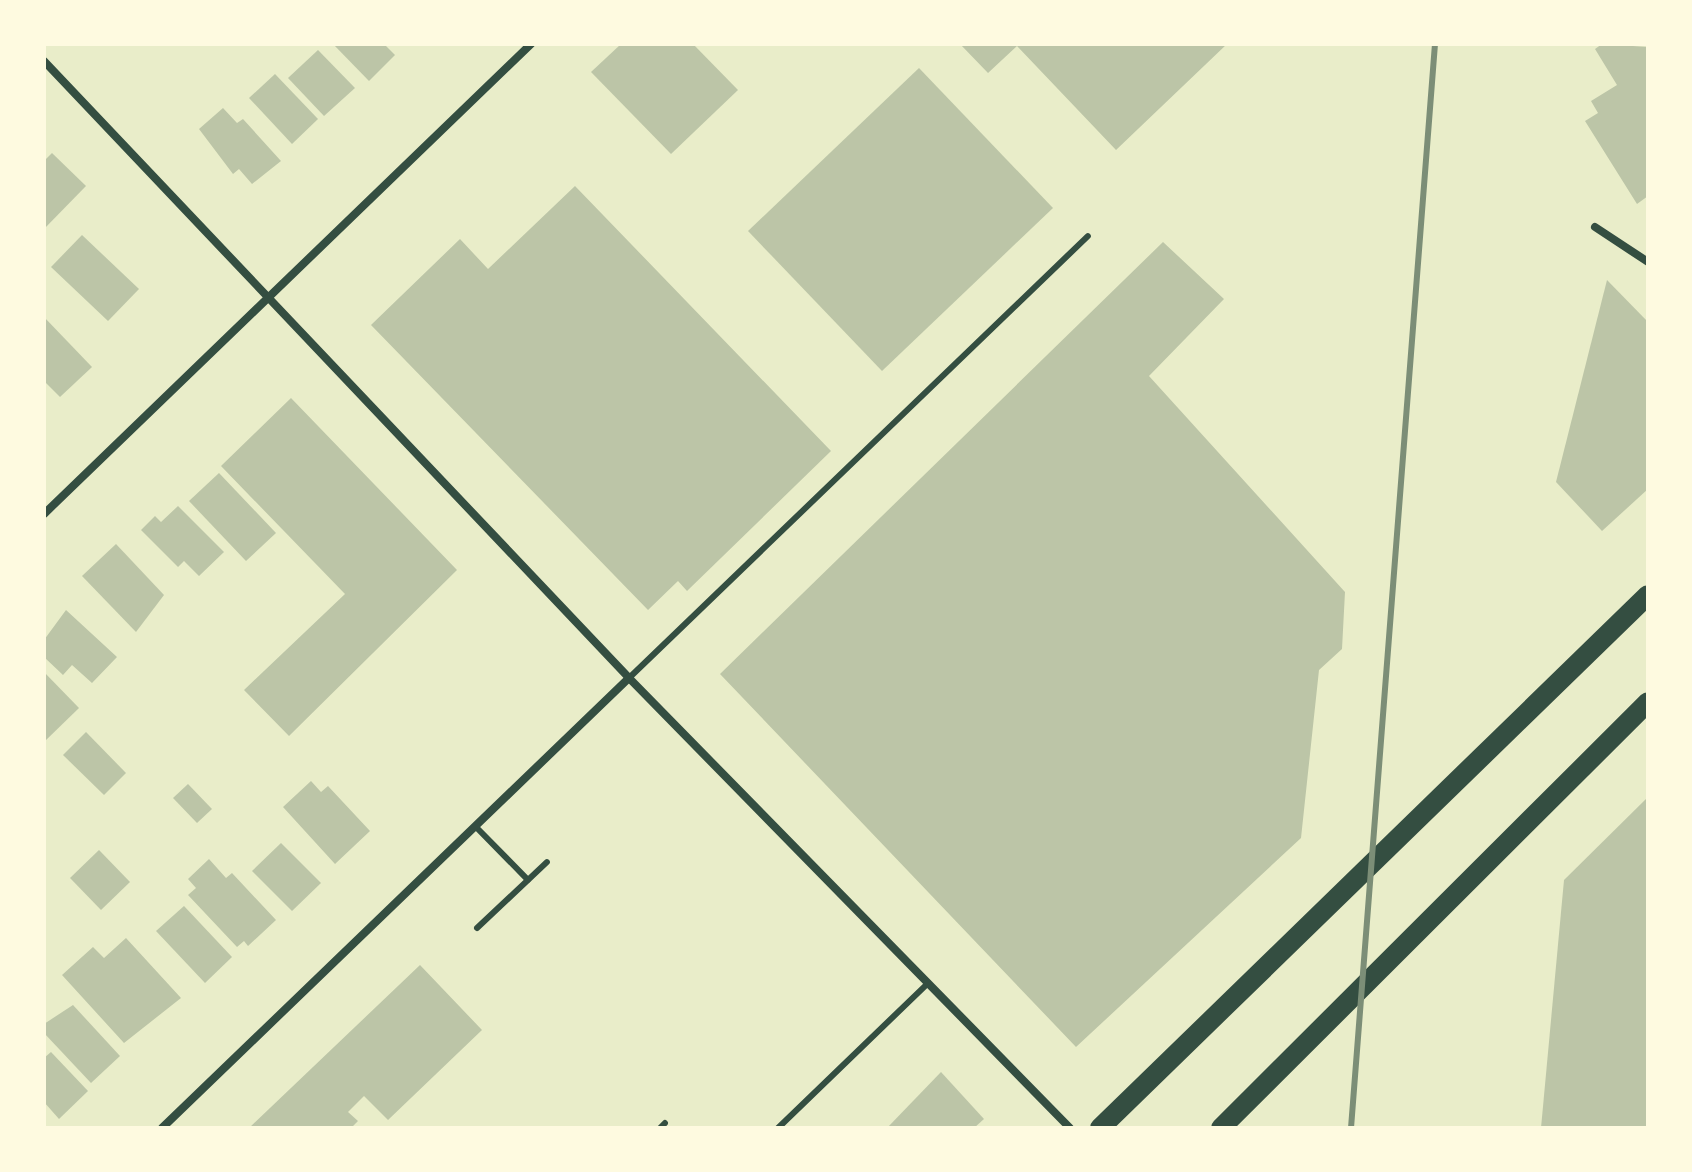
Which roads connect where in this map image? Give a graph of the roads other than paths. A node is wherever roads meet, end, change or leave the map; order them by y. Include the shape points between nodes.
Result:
1 (531, 44) edge
2 (44, 61) edge
3 (1595, 227) dead end
4 (1088, 236) dead end
5 (1648, 262) edge
6 (268, 298) junction
7 (44, 514) edge
8 (1648, 595) edge
9 (629, 678) junction
10 (1648, 702) edge
11 (476, 827) junction
12 (547, 862) dead end
13 (528, 880) junction
14 (477, 928) dead end
15 (928, 983) junction
16 (162, 1128) edge
17 (778, 1128) edge
18 (1070, 1128) edge
19 (1100, 1128) edge
20 (1221, 1128) edge

1 - 6 street
2 - 6 street
3 - 5 street
4 - 9 lane
6 - 7 street
6 - 9 street
8 - 19 main road
9 - 11 street
9 - 15 street
10 - 20 main road
11 - 13 lane
11 - 16 street
12 - 13 lane
13 - 14 lane
15 - 17 lane
15 - 18 street

